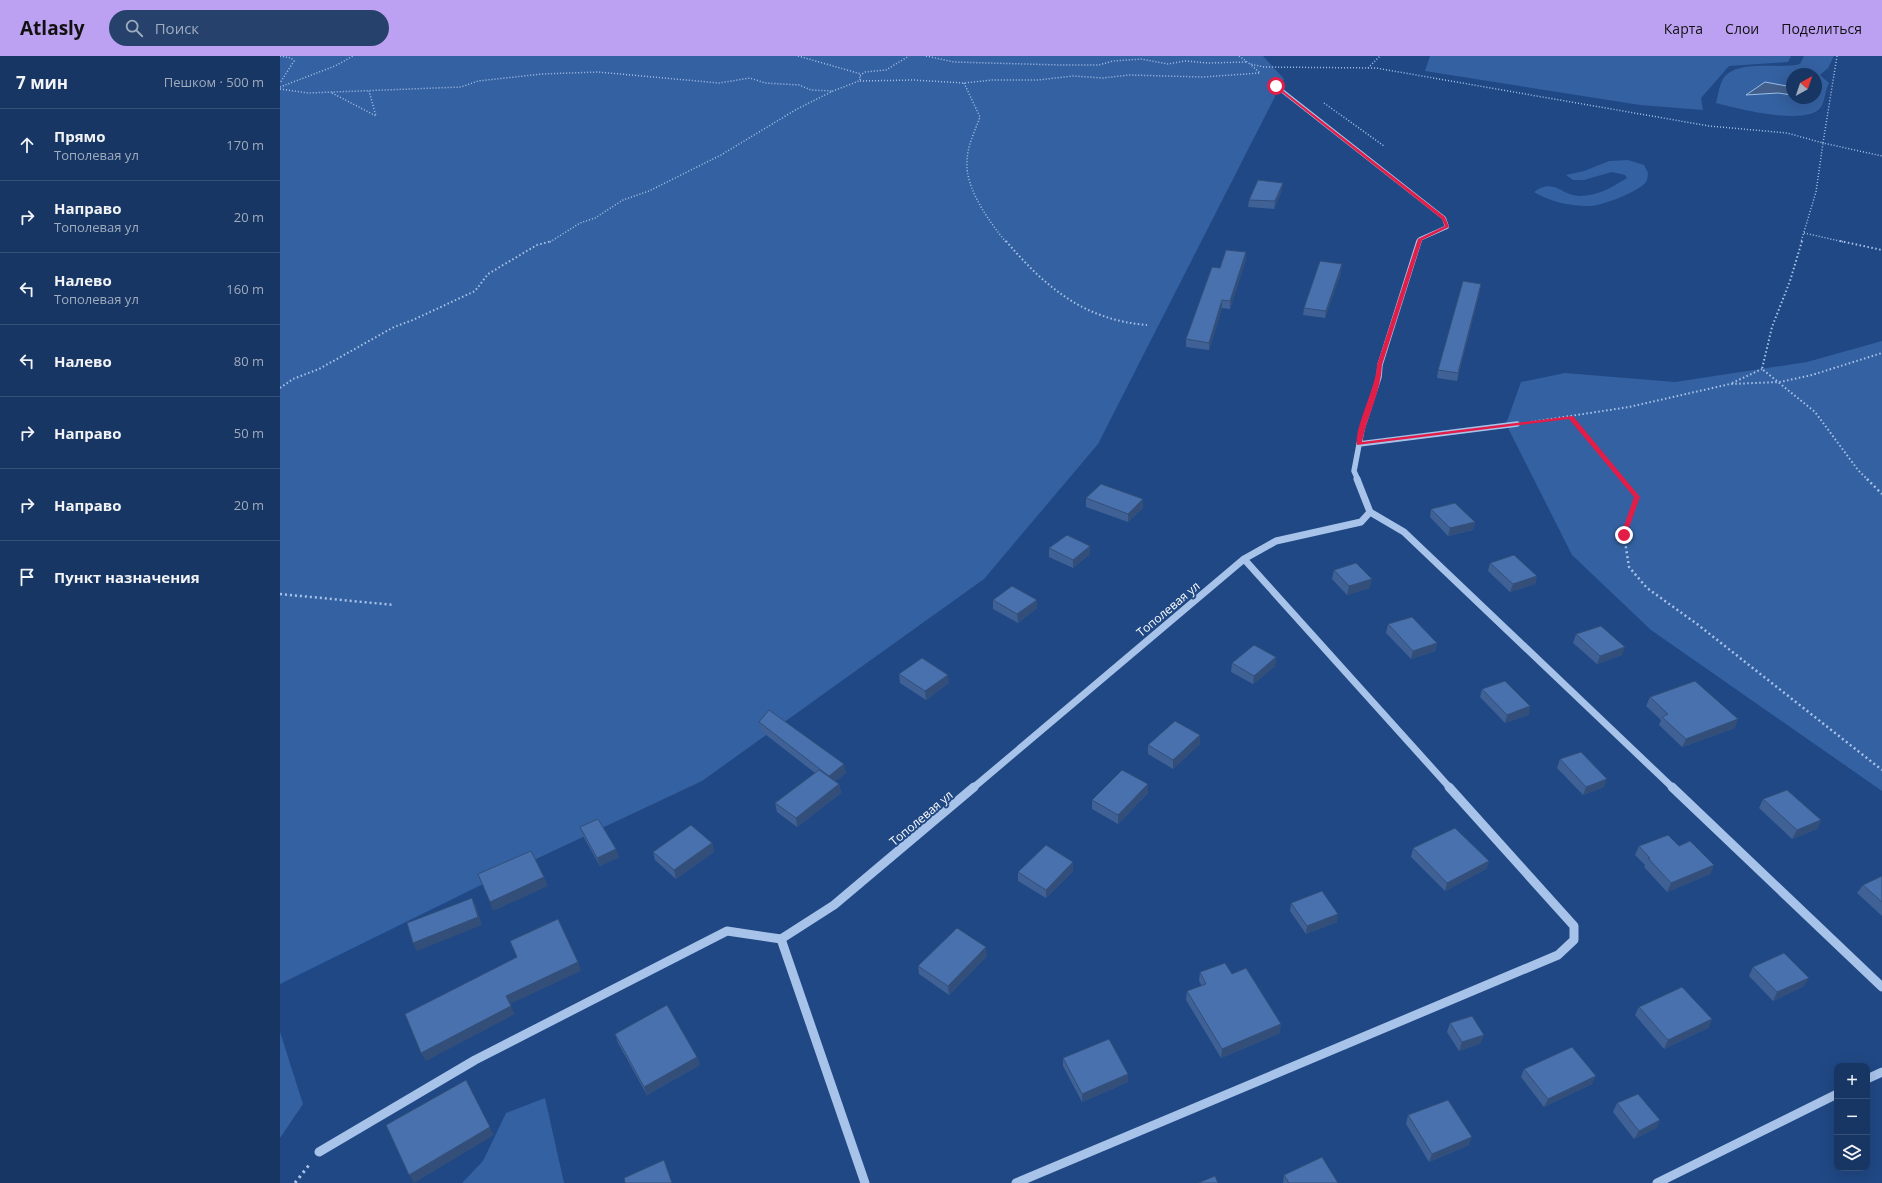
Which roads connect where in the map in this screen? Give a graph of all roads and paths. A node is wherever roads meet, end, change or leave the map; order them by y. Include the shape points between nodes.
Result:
1 (280, 56) edge
2 (353, 56) edge
3 (798, 56) edge
4 (909, 56) edge
5 (926, 56) edge
6 (1239, 56) edge
7 (1380, 56) edge
8 (1837, 56) edge
9 (1247, 62) junction
10 (1250, 64) junction
11 (1368, 68) junction
12 (861, 74) junction
13 (859, 81) junction
14 (280, 83) edge
15 (964, 83) junction
16 (1276, 86) dead end
17 (280, 88) edge
18 (369, 91) junction
19 (833, 91) junction
20 (331, 92) junction
21 (1823, 143) junction
22 (1882, 156) edge
23 (1804, 233) junction
24 (1882, 250) edge
25 (1147, 325) dead end
26 (1882, 353) edge
27 (1762, 369) junction
28 (1780, 382) junction
29 (1730, 384) junction
30 (280, 388) edge
31 (1571, 417) junction
32 (1517, 424) joint
33 (1359, 444) junction
34 (1882, 494) edge
35 (1370, 512) junction
36 (1244, 559) junction
37 (280, 594) edge
38 (394, 605) dead end
39 (1882, 770) edge
40 (781, 939) junction
41 (1882, 986) edge
42 (1882, 1072) edge
43 (1870, 1078) edge
44 (1834, 1095) edge
45 (319, 1152) joint
46 (295, 1183) edge
47 (865, 1183) edge
48 (1016, 1183) edge
49 (1657, 1183) edge

1 - 14 path via 294,61
2 - 17 path via 336,66
3 - 12 path
4 - 12 path via 903,62 877,72
5 - 9 path via 954,62 1061,65 1099,65 1141,58 1168,64 1185,61
6 - 9 path
7 - 11 path
8 - 21 path
9 - 10 path
10 - 11 path via 1287,68
10 - 15 path via 1260,73 1203,77 1073,76
11 - 21 path via 1702,124 1787,133
12 - 13 path
13 - 15 path via 913,80
13 - 19 path
15 - 25 path via 980,117 970,143 967,169 977,198 999,234 1034,272 1069,300 1097,315
16 - 33 street via 1444,218 1447,227 1420,239 1380,365 1379,377
17 - 20 path via 308,93
18 - 19 path via 461,87 478,81 542,74 598,72 719,83 750,78 765,83
18 - 20 path
18 - 20 path via 376,116
19 - 30 path via 797,109 721,155 650,191 623,200 550,242 537,245 488,274 475,291 394,327
21 - 22 path
21 - 23 path via 1816,192
23 - 24 path
23 - 27 path via 1790,281 1772,327
26 - 28 path via 1812,375
27 - 28 path
27 - 29 path
28 - 29 path
28 - 34 path via 1815,412 1858,470
29 - 31 path
31 - 32 path
31 - 39 path via 1637,497 1624,535 1629,567 1647,588 1697,624
32 - 33 street
33 - 35 street via 1354,471
35 - 36 street, Тополевая ул via 1361,522 1276,541
35 - 41 street via 1404,532
36 - 40 street, Тополевая ул via 834,905
36 - 48 street via 1574,926 1574,940 1558,955
37 - 38 path
40 - 45 street via 727,930 475,1060
40 - 47 street
42 - 43 street
44 - 49 street
45 - 46 path

